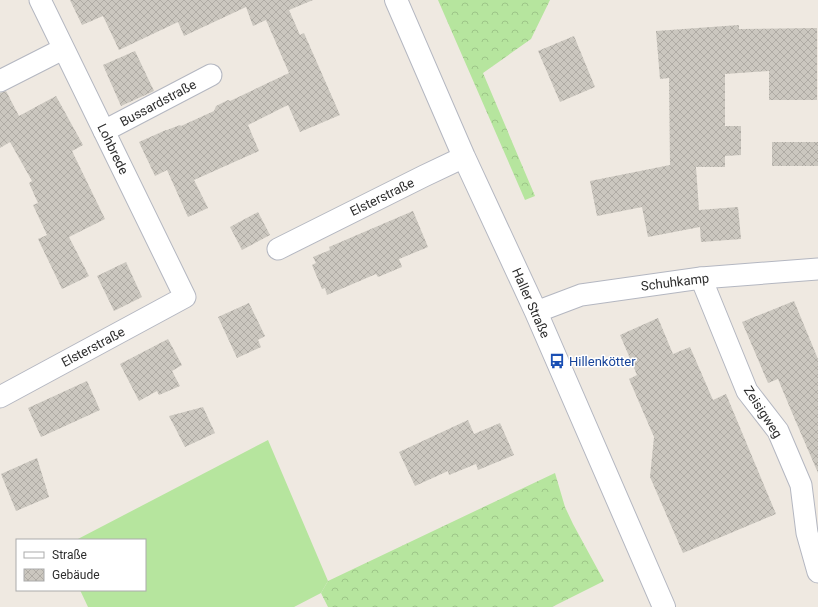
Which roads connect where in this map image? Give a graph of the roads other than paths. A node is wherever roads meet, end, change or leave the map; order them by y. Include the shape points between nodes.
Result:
1 (40, 0) edge
2 (396, 0) edge
3 (63, 49) junction
4 (211, 75) dead end
5 (0, 81) edge
6 (104, 131) junction
7 (464, 157) junction
8 (278, 249) dead end
9 (818, 269) edge
10 (701, 278) junction
11 (185, 298) joint
12 (536, 312) junction
13 (0, 397) edge
14 (818, 572) edge
15 (664, 607) edge

1 - 3 street, Lohbrede
2 - 7 main road, Haller Straße
3 - 5 street
3 - 6 street, Lohbrede
4 - 6 street, Bussardstraße
6 - 11 street, Lohbrede
7 - 8 street, Elsterstraße
7 - 12 main road, Haller Straße
9 - 10 street, Schuhkamp
10 - 12 street, Schuhkamp via 581,295
10 - 14 street, Zeisigweg via 747,391 778,431 801,484 806,533
11 - 13 street, Elsterstraße
12 - 15 main road, Haller Straße

